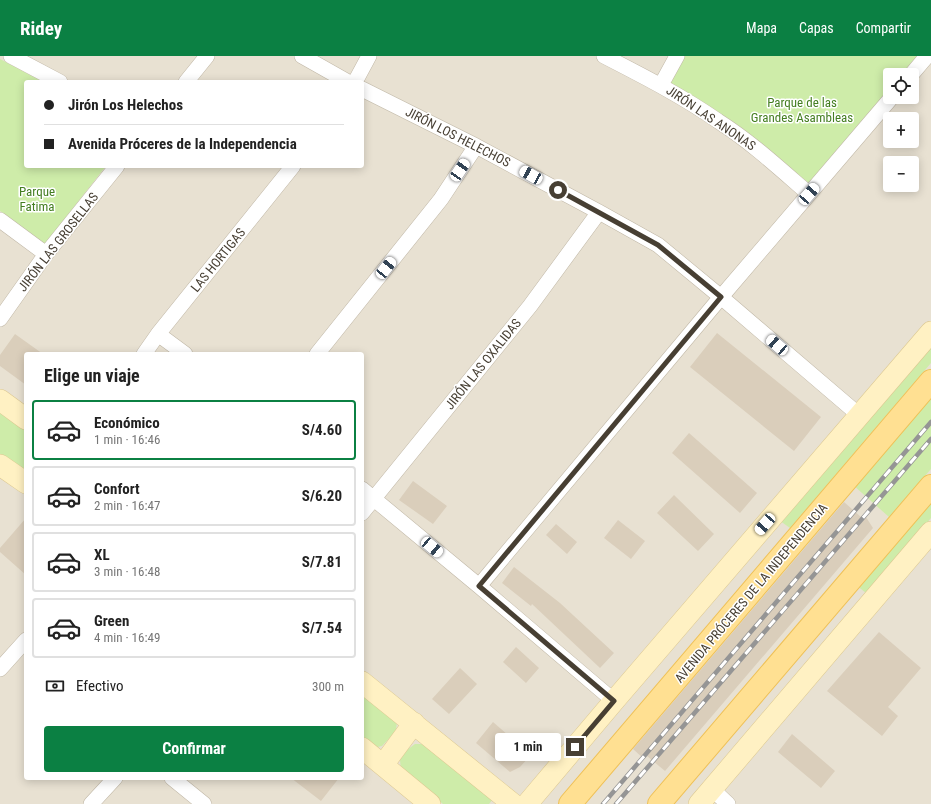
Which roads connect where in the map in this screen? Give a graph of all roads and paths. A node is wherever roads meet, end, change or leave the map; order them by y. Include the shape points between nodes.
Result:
1 (11, 56) edge
2 (207, 56) edge
3 (302, 56) edge
4 (369, 56) edge
5 (604, 56) edge
6 (677, 56) edge
7 (927, 56) edge
8 (916, 68) edge
9 (56, 80) edge
10 (188, 80) edge
11 (344, 80) edge
12 (356, 80) edge
13 (661, 85) junction
14 (364, 90) edge
15 (886, 104) edge
16 (476, 146) junction
17 (115, 168) edge
18 (291, 168) edge
19 (809, 194) junction
20 (599, 212) junction
21 (0, 220) edge
22 (46, 254) junction
23 (721, 297) junction
24 (0, 319) edge
25 (931, 332) edge
26 (158, 334) junction
27 (145, 352) edge
28 (182, 352) edge
29 (319, 352) edge
30 (931, 381) edge
31 (0, 400) edge
32 (859, 415) junction
33 (24, 418) edge
34 (0, 464) edge
35 (24, 482) edge
36 (931, 486) edge
37 (364, 491) edge
38 (374, 499) junction
39 (364, 511) edge
40 (931, 532) edge
41 (479, 586) junction
42 (23, 648) edge
43 (0, 669) edge
44 (364, 684) edge
45 (614, 701) junction
46 (414, 723) junction
47 (364, 750) edge
48 (383, 765) junction
49 (113, 780) edge
50 (174, 780) edge
51 (705, 797) edge
52 (92, 804) edge
53 (204, 804) edge
54 (430, 804) edge
55 (513, 804) edge
56 (527, 804) edge
57 (570, 804) edge
58 (659, 804) edge
59 (728, 804) edge

1 - 9 street
2 - 10 street
3 - 11 street
4 - 12 street
5 - 13 street, JIRÓN LAS ANONAS
6 - 13 street
7 - 8 street
13 - 19 street, JIRÓN LAS ANONAS via 719,121 759,150
14 - 16 street, JIRÓN LOS HELECHOS
15 - 19 street
16 - 20 street, JIRÓN LOS HELECHOS
16 - 29 street via 437,204
17 - 22 street, JIRÓN LAS GROSELLAS
18 - 26 street, LAS HORTIGAS
19 - 23 street
20 - 23 street, JIRÓN LOS HELECHOS via 658,245
20 - 38 street, JIRÓN LAS OXALIDAS via 530,306
21 - 22 street
22 - 24 street, JIRÓN LAS GROSELLAS
23 - 32 street, JIRÓN LOS HELECHOS
23 - 41 street
25 - 32 main road
26 - 27 street, LAS HORTIGAS
26 - 28 street
30 - 57 main road, AVENIDA PRÓCERES DE LA INDEPENDENCIA
31 - 33 main road
32 - 45 main road
34 - 35 main road
36 - 58 main road
37 - 38 street
38 - 39 street, JIRÓN LAS OXALIDAS
38 - 41 street
40 - 51 main road
41 - 45 street
42 - 43 street
44 - 46 main road
45 - 56 main road
46 - 48 main road
46 - 55 main road
47 - 48 main road
48 - 54 main road
49 - 52 street
50 - 53 street
51 - 59 street

